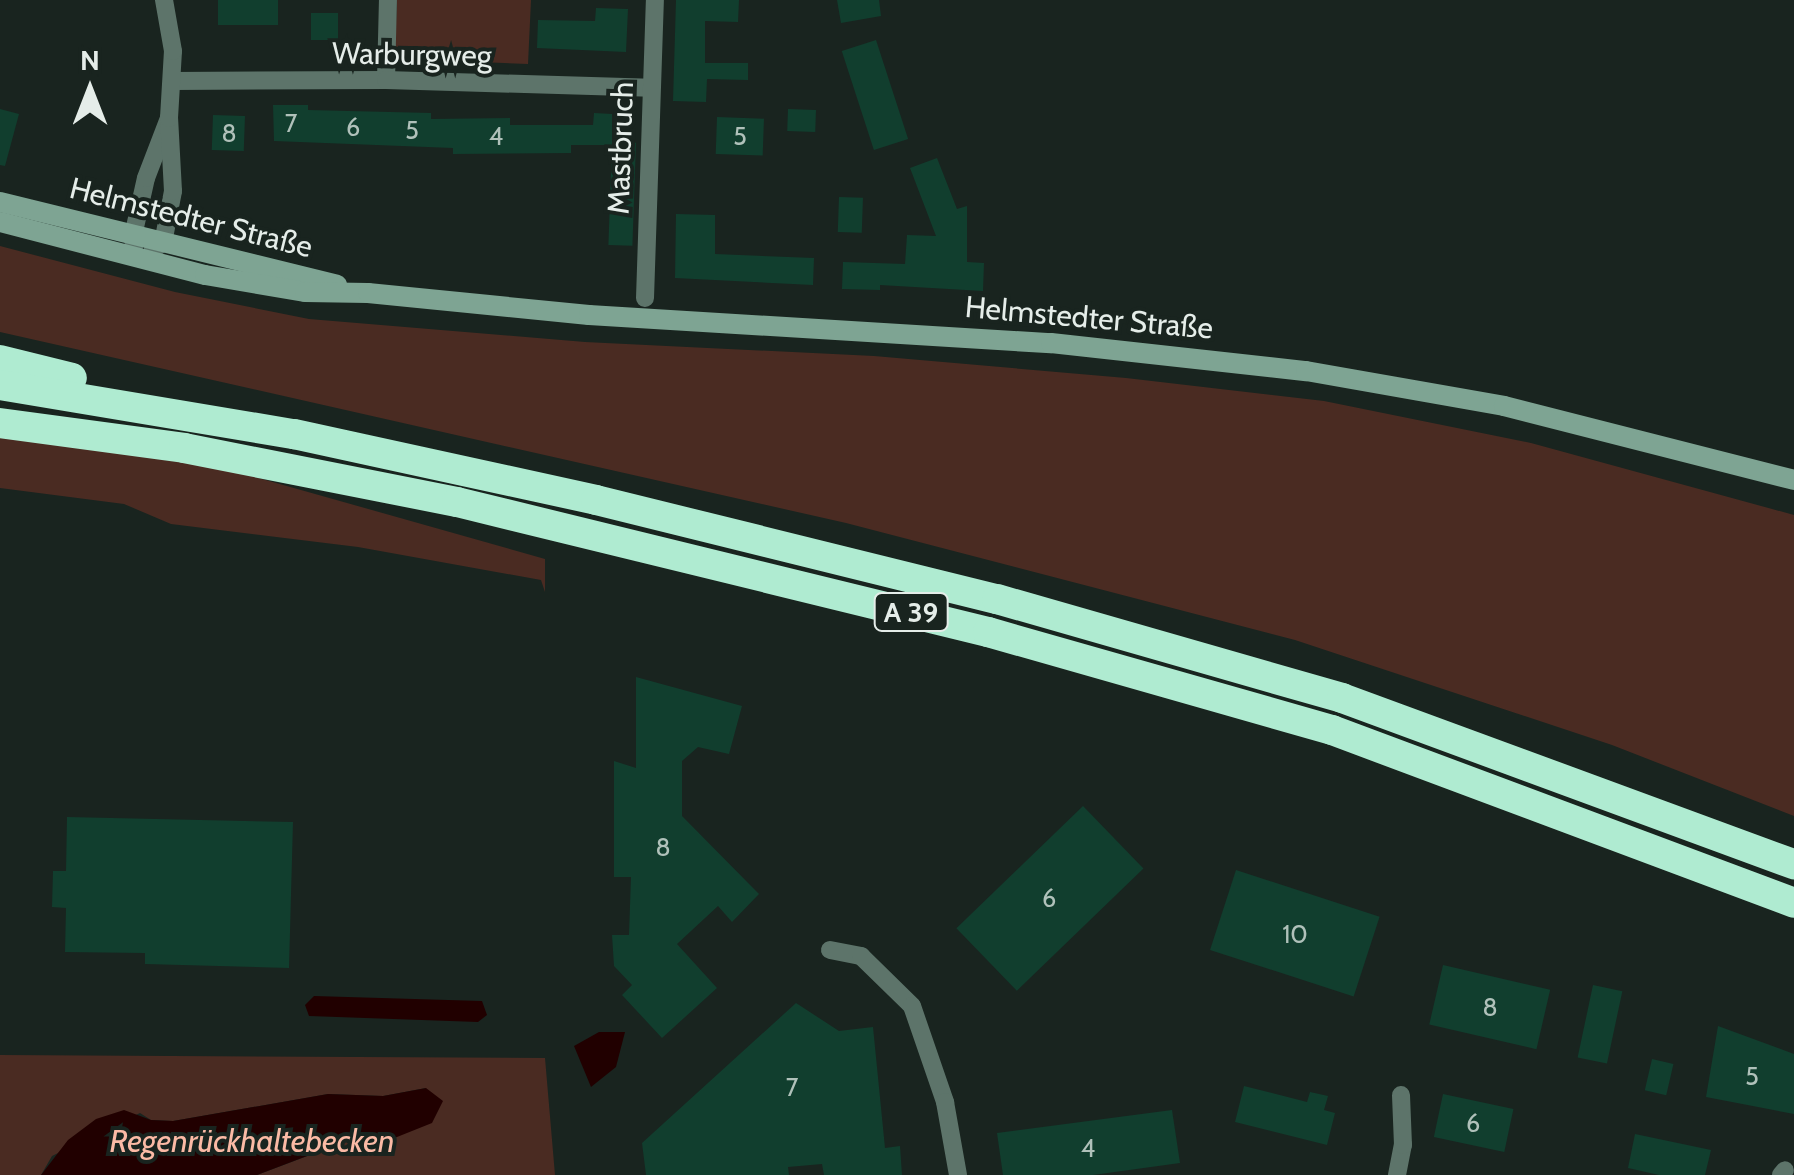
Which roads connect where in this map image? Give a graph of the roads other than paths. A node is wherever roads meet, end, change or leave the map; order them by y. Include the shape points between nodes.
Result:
1 (164, 0) edge
2 (388, 0) edge
3 (655, 0) edge
4 (386, 80) junction
5 (172, 81) junction
6 (650, 88) junction
7 (170, 118) junction
8 (0, 202) edge
9 (0, 222) edge
10 (133, 236) junction
11 (163, 243) junction
12 (136, 258) junction
13 (368, 293) junction
14 (644, 298) dead end
15 (0, 360) edge
16 (0, 385) edge
17 (144, 407) junction
18 (0, 423) edge
19 (1794, 480) edge
20 (1794, 864) edge
21 (1794, 903) edge
22 (830, 950) dead end
23 (1401, 1095) dead end
24 (958, 1175) edge
25 (1397, 1175) edge

1 - 5 street
2 - 4 street
3 - 6 street, Mastbruch
4 - 5 street, Warburgweg
4 - 6 street, Warburgweg
5 - 7 street
6 - 14 street, Mastbruch
7 - 10 street
7 - 11 street via 173,191
8 - 10 street, Helmstedter Straße
9 - 12 street, Helmstedter Straße
10 - 11 street, Helmstedter Straße
10 - 12 street
11 - 12 street
11 - 13 street, Helmstedter Straße
12 - 13 street, Helmstedter Straße via 305,292
13 - 19 street, Helmstedter Straße via 1051,343 1306,371 1504,406
15 - 17 highway via 72,378
16 - 17 highway, A 39
17 - 20 highway, A 39 via 596,500 1171,646 1490,749
18 - 21 highway, A 39 via 184,448 456,502 988,632 1332,730
22 - 24 street via 861,956 912,1006 945,1102
23 - 25 street

